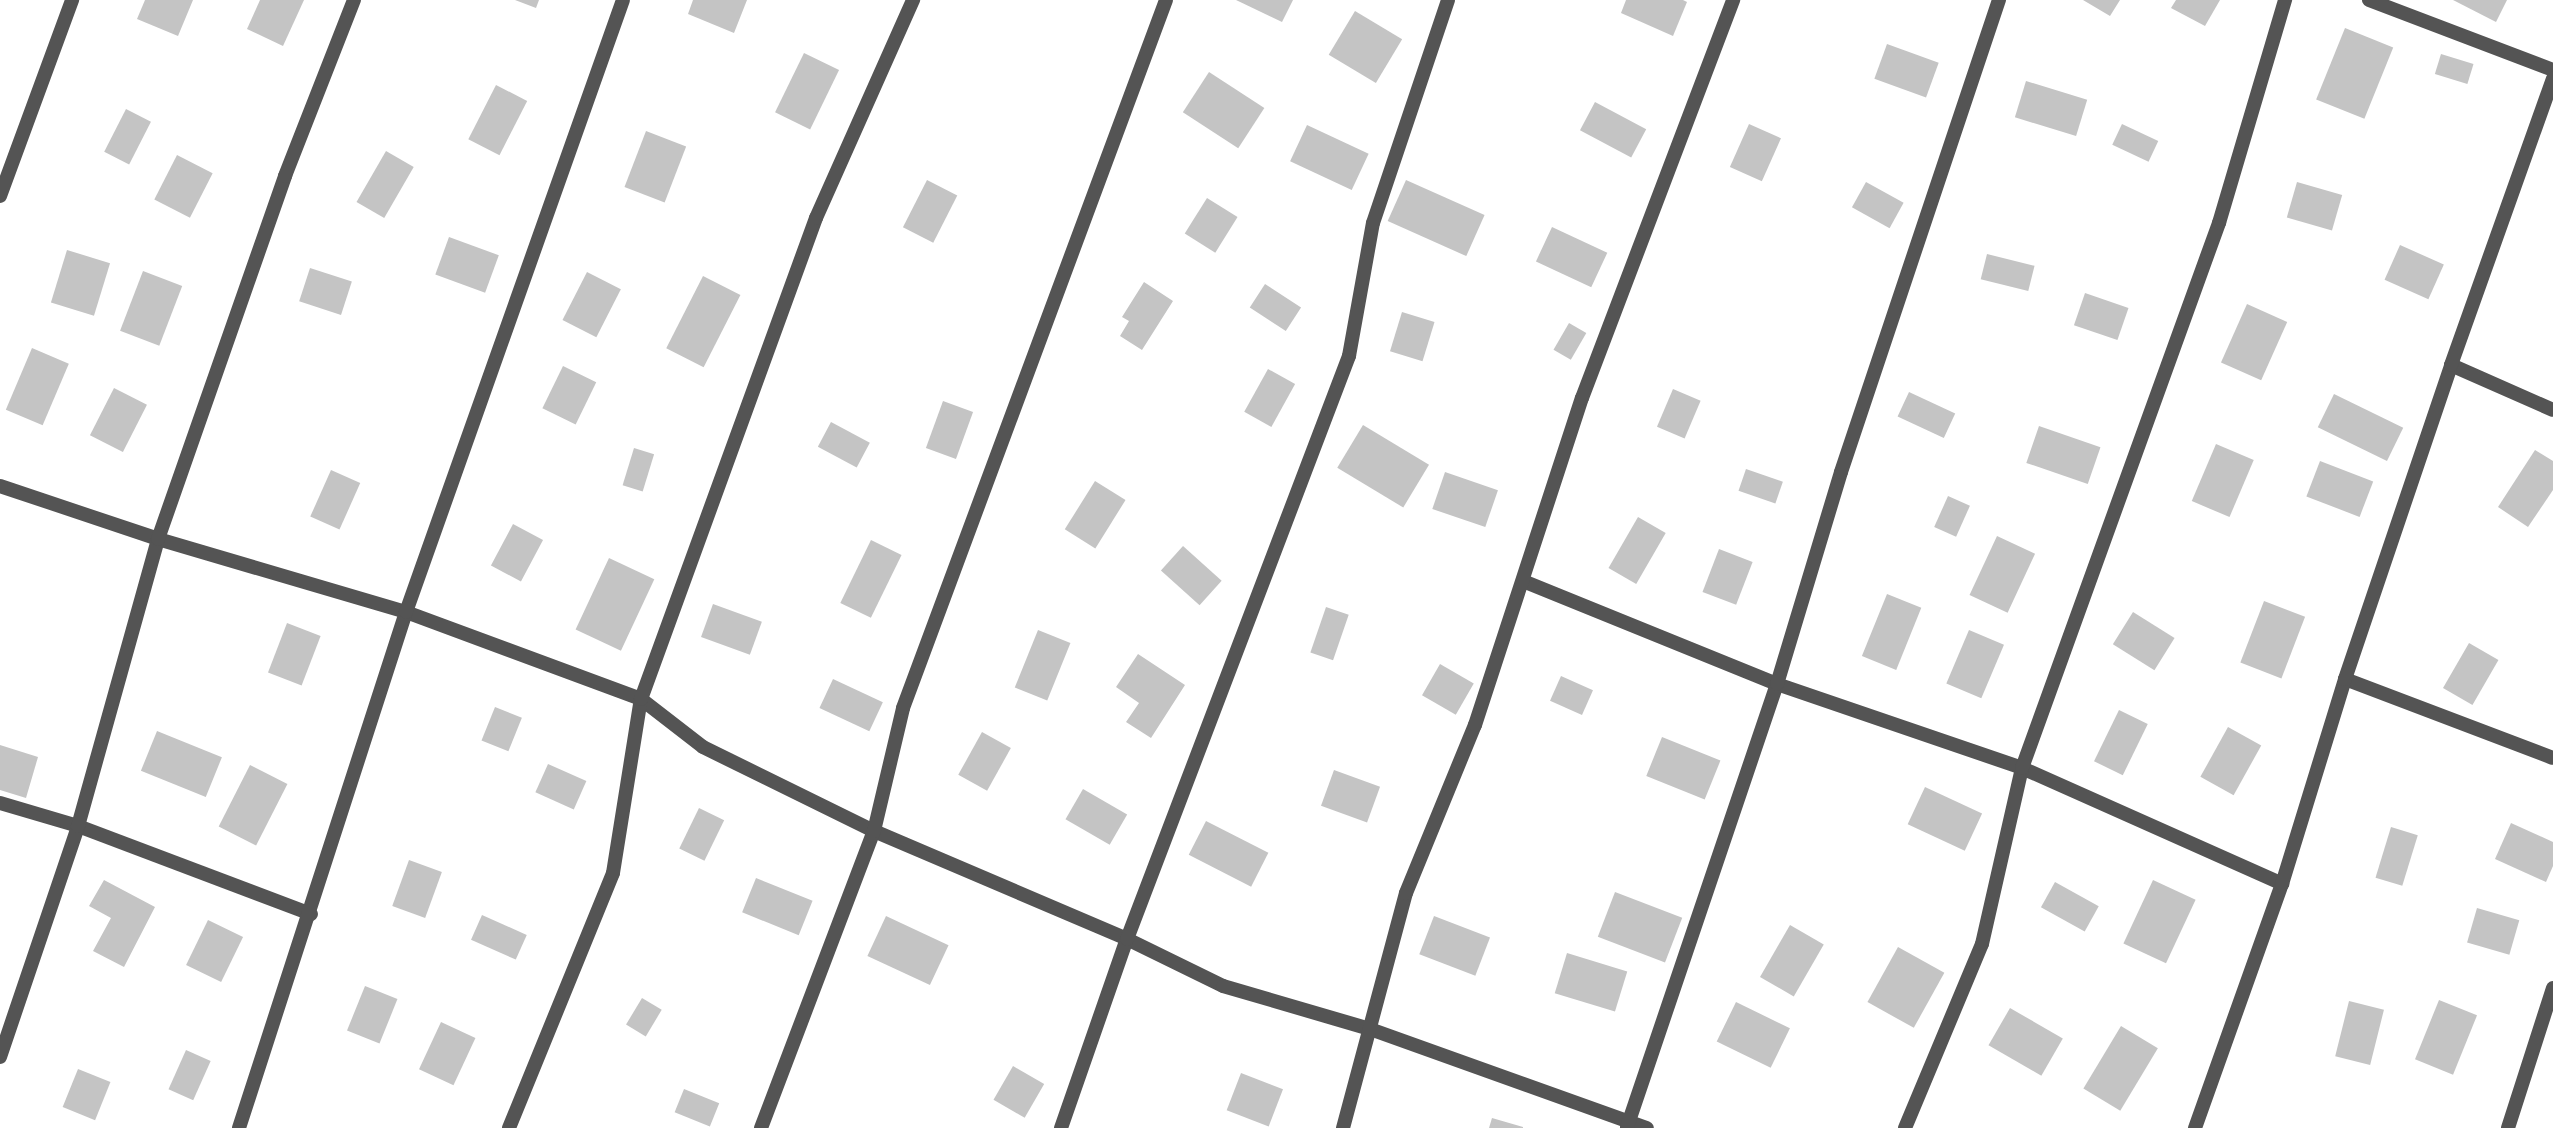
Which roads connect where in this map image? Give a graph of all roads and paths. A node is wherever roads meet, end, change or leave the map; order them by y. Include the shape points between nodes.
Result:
1 (72, 0) edge
2 (354, 0) edge
3 (623, 0) edge
4 (913, 0) edge
5 (1166, 0) edge
6 (1448, 0) edge
7 (1733, 0) edge
8 (1999, 0) edge
9 (2285, 0) edge
10 (2369, 0) edge
11 (2553, 70) edge
12 (2553, 79) edge
13 (0, 196) edge
14 (2451, 365) junction
15 (2553, 410) edge
16 (0, 486) edge
17 (158, 539) junction
18 (1523, 581) junction
19 (406, 612) junction
20 (2345, 679) junction
21 (1777, 684) junction
22 (640, 699) junction
23 (2553, 758) edge
24 (2022, 768) junction
25 (0, 803) edge
26 (78, 826) junction
27 (874, 831) junction
28 (2282, 884) junction
29 (311, 915) junction
30 (1127, 939) junction
31 (2553, 988) edge
32 (1370, 1029) junction
33 (0, 1057) edge
34 (1628, 1124) edge
35 (239, 1128) edge
36 (509, 1128) edge
37 (761, 1128) edge
38 (1061, 1128) edge
39 (1343, 1128) edge
40 (1647, 1128) edge
41 (1905, 1128) edge
42 (2195, 1128) edge
43 (2508, 1128) edge

1 - 13 street
2 - 17 street via 285,176
3 - 19 street
4 - 22 street via 816,218
5 - 27 street via 903,708
6 - 30 street via 1373,223 1349,356
7 - 18 street via 1582,398
8 - 21 street via 1841,472
9 - 24 street via 2219,223
10 - 11 street
12 - 14 street
14 - 15 street
14 - 20 street
16 - 17 street
17 - 19 street
17 - 26 street
18 - 21 street
18 - 32 street via 1475,725 1406,892
19 - 22 street
19 - 29 street
20 - 23 street
20 - 28 street
21 - 24 street
21 - 34 street
22 - 27 street via 703,747
22 - 36 street via 614,873
24 - 28 street
24 - 41 street via 1983,944
25 - 26 street
26 - 29 street
26 - 33 street
27 - 30 street
27 - 37 street
28 - 42 street
29 - 35 street
30 - 32 street via 1223,986
30 - 38 street
31 - 43 street
32 - 34 street
32 - 39 street
34 - 40 street

